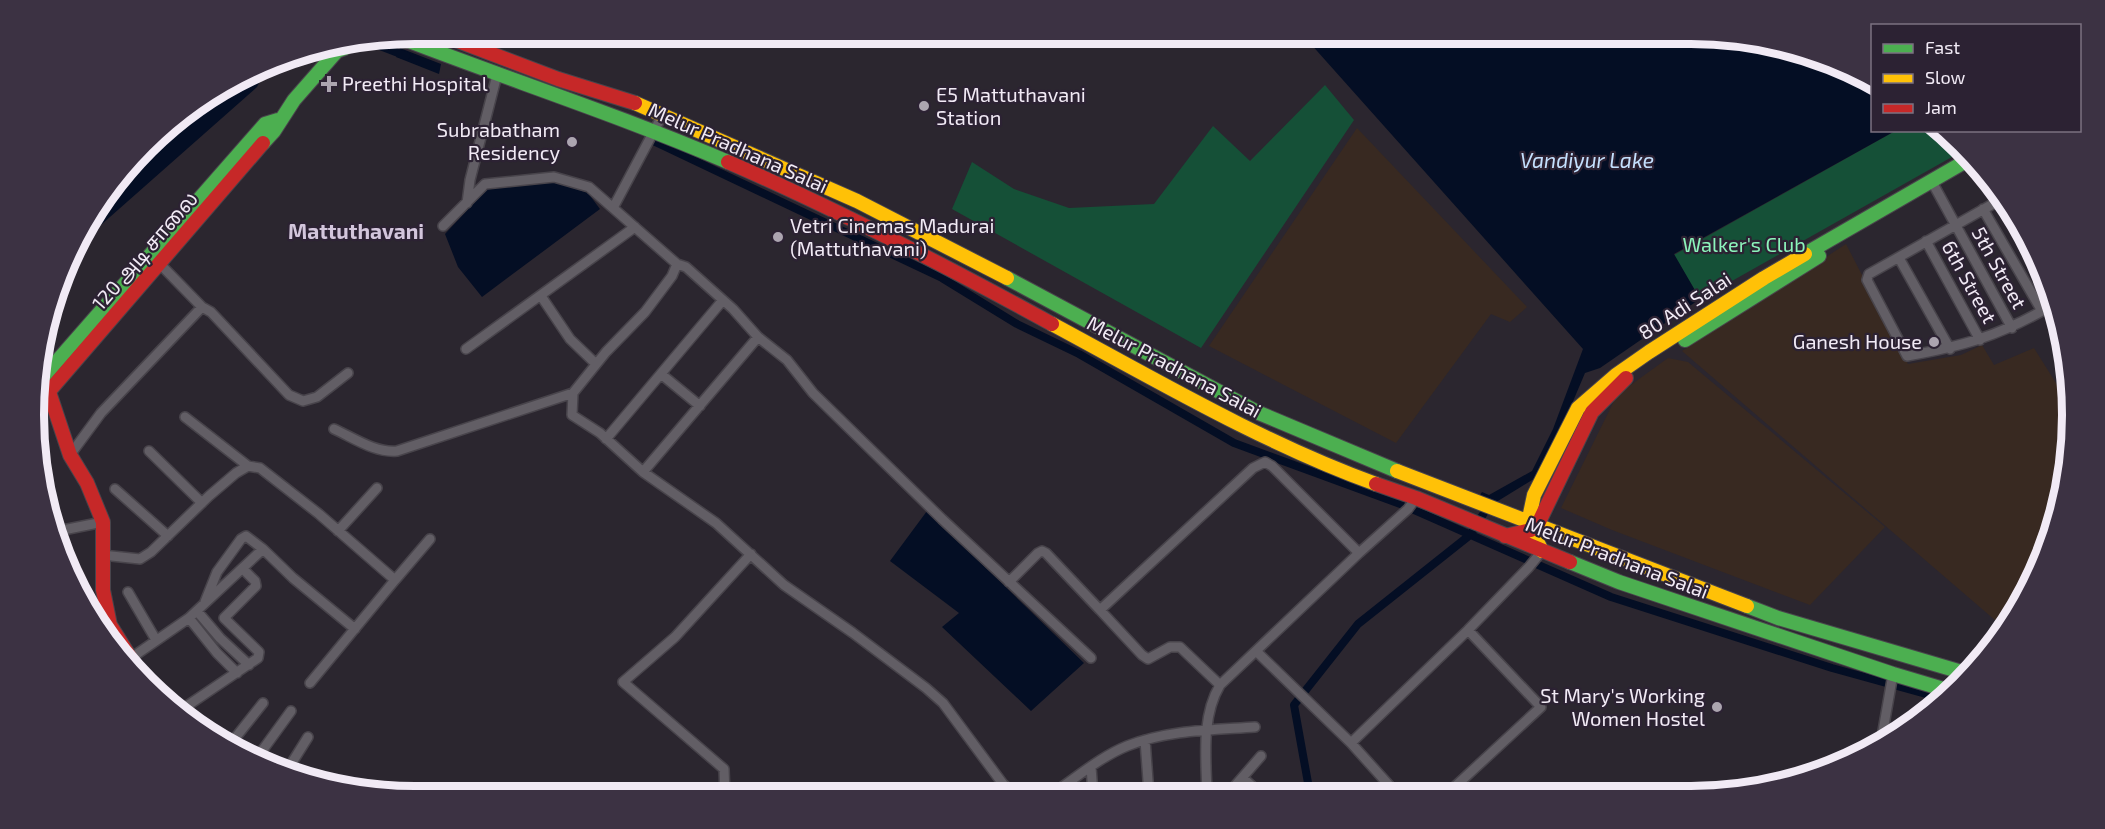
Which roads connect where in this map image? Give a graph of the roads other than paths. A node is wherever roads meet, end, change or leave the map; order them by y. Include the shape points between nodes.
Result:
1 (417, 44) edge
2 (466, 44) edge
3 (337, 52) edge
4 (497, 75) junction
5 (663, 114) junction
6 (278, 120) junction
7 (653, 130) junction
8 (1963, 163) edge
9 (1968, 168) edge
10 (1933, 183) junction
11 (466, 203) junction
12 (1995, 203) edge
13 (613, 208) junction
14 (1983, 209) junction
15 (1955, 225) junction
16 (443, 226) dead end
17 (635, 226) junction
18 (1926, 241) junction
19 (1899, 258) junction
20 (160, 264) junction
21 (677, 264) junction
22 (541, 296) junction
23 (723, 300) junction
24 (202, 307) junction
25 (2046, 309) edge
26 (2012, 328) junction
27 (758, 337) junction
28 (1980, 340) junction
29 (466, 349) dead end
30 (1950, 349) junction
31 (596, 364) junction
32 (348, 373) dead end
33 (46, 374) edge
34 (661, 374) junction
35 (44, 387) edge
36 (49, 392) junction
37 (573, 393) junction
38 (44, 397) edge
39 (700, 406) junction
40 (185, 417) dead end
41 (334, 429) dead end
42 (606, 439) junction
43 (149, 451) dead end
44 (70, 455) junction
45 (248, 466) junction
46 (643, 472) junction
47 (377, 488) dead end
48 (115, 489) dead end
49 (1534, 495) junction
50 (202, 502) junction
51 (1547, 502) junction
52 (1412, 504) junction
53 (1506, 514) junction
54 (103, 522) junction
55 (1532, 526) junction
56 (62, 530) edge
57 (338, 531) junction
58 (1560, 535) junction
59 (168, 536) junction
60 (1505, 536) junction
61 (430, 539) dead end
62 (263, 549) junction
63 (1359, 553) junction
64 (751, 554) junction
65 (1541, 554) junction
66 (102, 555) junction
67 (243, 569) junction
68 (395, 580) junction
69 (1008, 582) junction
70 (128, 592) dead end
71 (1100, 610) junction
72 (197, 611) junction
73 (105, 620) edge
74 (355, 629) junction
75 (1468, 630) junction
76 (156, 640) junction
77 (1256, 651) junction
78 (1091, 658) dead end
79 (137, 660) edge
80 (249, 664) junction
81 (1958, 671) edge
82 (237, 673) junction
83 (1892, 677) junction
84 (310, 683) dead end
85 (1220, 686) junction
86 (1940, 689) edge
87 (263, 703) dead end
88 (186, 707) edge
89 (291, 711) dead end
90 (1255, 727) dead end
91 (1206, 730) junction
92 (1883, 732) edge
93 (308, 737) dead end
94 (234, 739) edge
95 (1144, 740) junction
96 (1351, 743) junction
97 (262, 752) edge
98 (1262, 756) dead end
99 (291, 764) edge
100 (1091, 767) junction
101 (1243, 778) junction
102 (725, 786) edge
103 (1005, 786) edge
104 (1064, 786) edge
105 (1092, 786) edge
106 (1148, 786) edge
107 (1207, 786) edge
108 (1236, 786) edge
109 (1252, 786) edge
110 (1390, 786) edge
111 (1456, 786) edge

1 - 4 main road, Melur Pradhana Salai
2 - 5 main road, Melur Pradhana Salai
3 - 6 main road, 120 அடி சாலை
4 - 7 main road, Melur Pradhana Salai
4 - 11 street
5 - 7 street
5 - 53 main road, Melur Pradhana Salai via 868,206 1259,413
6 - 20 main road, 120 அடி சாலை via 274,131
6 - 33 main road, 120 அடி சாலை via 265,124
7 - 13 street
7 - 52 main road, Melur Pradhana Salai via 779,184 939,262 1222,417
8 - 10 main road, 80 Adi Salai
9 - 10 main road, 80 Adi Salai
10 - 15 street, 5th Street
10 - 49 main road, 80 Adi Salai via 1764,278 1617,375 1578,408
10 - 51 main road, 80 Adi Salai via 1626,378 1592,412
11 - 13 street via 485,184 554,177 589,187
11 - 16 street
12 - 14 street
13 - 17 street
14 - 15 street
14 - 25 street
15 - 18 street
15 - 26 street, 5th Street
17 - 21 street
17 - 22 street
18 - 19 street
18 - 28 street, 6th Street
19 - 30 street
19 - 30 street via 1869,274 1867,280 1907,357
20 - 24 street
20 - 36 main road, 120 அடி சாலை
21 - 23 street via 686,267
21 - 31 street via 645,312
22 - 29 street
22 - 31 street via 570,339
23 - 27 street
23 - 34 street
24 - 32 street via 289,395 303,401 317,397
24 - 44 street via 101,413
25 - 26 street
26 - 28 street
27 - 39 street
27 - 69 street via 787,360 813,393
28 - 30 street
31 - 37 street
34 - 39 street
34 - 42 street
35 - 36 main road
36 - 38 main road, 120 அடி சாலை
36 - 44 main road
37 - 41 street via 397,451 381,450
37 - 42 street via 572,415
39 - 46 street
40 - 45 street
42 - 46 street
43 - 50 street
44 - 54 main road
45 - 50 street
45 - 57 street via 260,468
46 - 64 street via 716,523
47 - 57 street
48 - 59 street
49 - 53 main road via 1523,509
49 - 55 main road, 80 Adi Salai
50 - 59 street
51 - 55 main road, 80 Adi Salai
51 - 58 main road via 1548,518
52 - 60 main road, Melur Pradhana Salai
52 - 63 street
53 - 55 main road, Melur Pradhana Salai
54 - 56 street
54 - 66 main road
55 - 58 main road, Melur Pradhana Salai
55 - 60 main road
55 - 65 main road
57 - 68 street
58 - 81 main road, Melur Pradhana Salai via 1778,618
59 - 66 street via 140,559
60 - 65 main road, Melur Pradhana Salai
61 - 68 street
62 - 67 street
62 - 72 street via 250,537 241,539 217,572
62 - 74 street
63 - 71 street via 1265,462
63 - 77 street
64 - 102 street via 675,637 623,682 724,769
64 - 103 street via 784,585 943,703
65 - 75 street
65 - 83 main road, Melur Pradhana Salai
66 - 73 main road
67 - 72 street
67 - 80 street via 256,586 224,618 259,651 258,658
68 - 74 street
69 - 71 street via 1042,551
69 - 78 street
70 - 76 street
71 - 85 street via 1148,659 1170,647 1180,647
72 - 76 street
72 - 80 street
72 - 82 street via 217,653
74 - 84 street
75 - 96 street
75 - 111 street via 1541,707
76 - 79 street
77 - 85 street
77 - 96 street
80 - 82 street
82 - 88 street
83 - 86 main road, Melur Pradhana Salai
83 - 92 street
85 - 91 street
87 - 94 street
89 - 97 street
90 - 91 street
91 - 95 street
91 - 107 street
93 - 99 street
95 - 100 street
95 - 106 street
96 - 110 street
98 - 101 street
100 - 104 street
100 - 105 street
101 - 108 street
101 - 109 street

